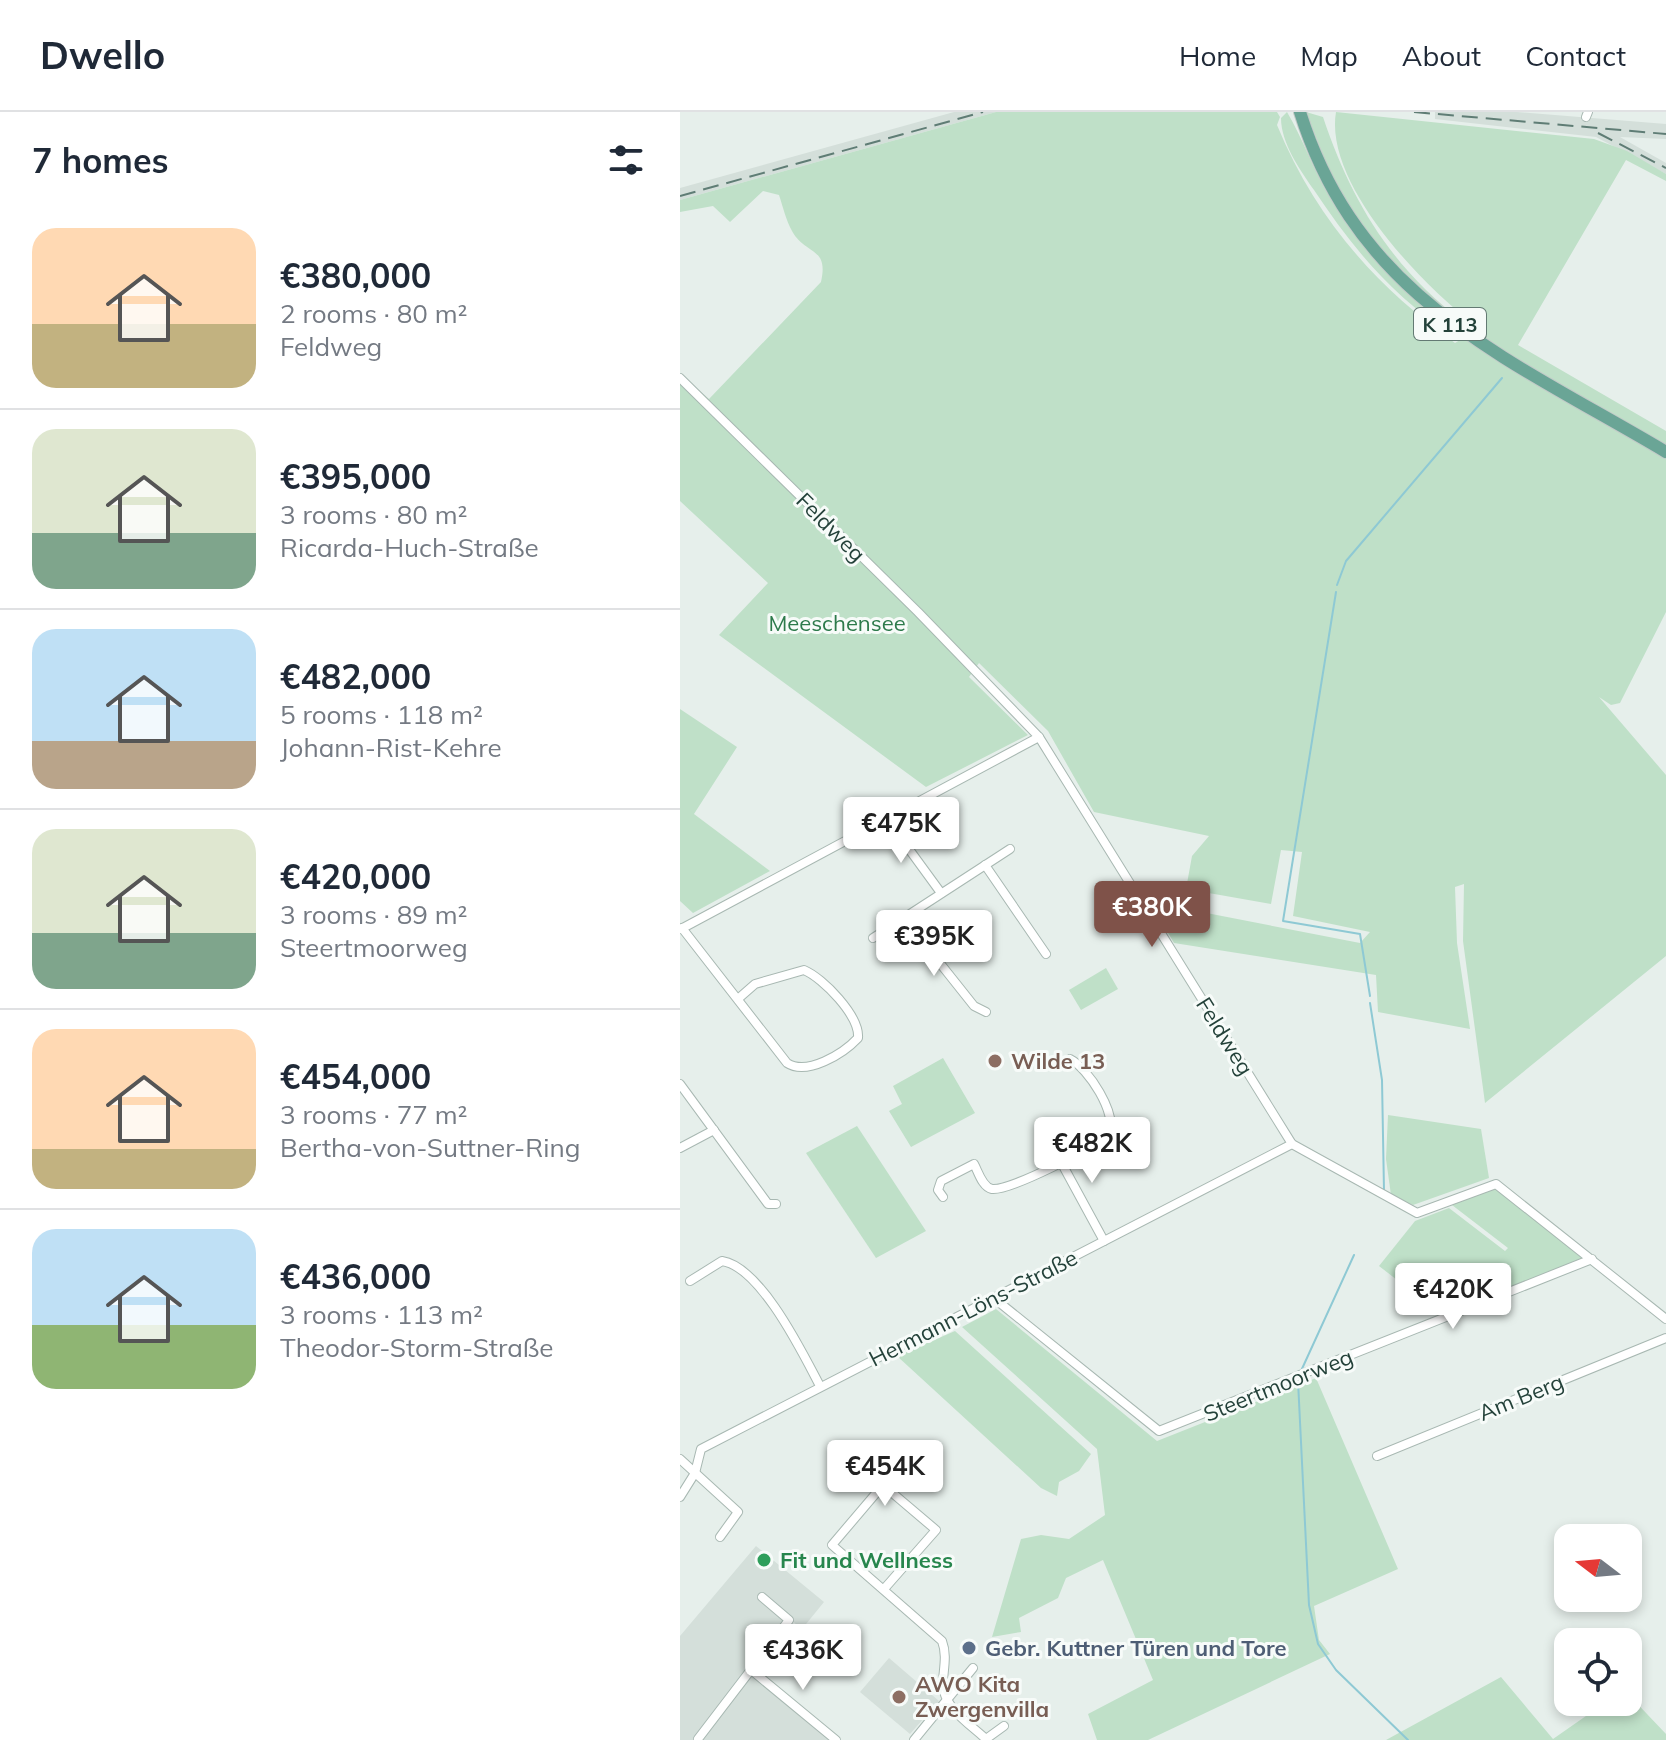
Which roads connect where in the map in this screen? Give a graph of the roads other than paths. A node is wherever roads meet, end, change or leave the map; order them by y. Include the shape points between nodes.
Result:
1 (1302, 118) edge
2 (680, 378) edge
3 (1666, 452) edge
4 (1039, 737) junction
5 (887, 819) junction
6 (1010, 849) dead end
7 (985, 865) junction
8 (941, 893) junction
9 (904, 918) junction
10 (681, 928) edge
11 (873, 938) dead end
12 (1046, 954) dead end
13 (739, 998) junction
14 (986, 1012) dead end
15 (1070, 1059) dead end
16 (680, 1084) edge
17 (714, 1130) junction
18 (1292, 1144) junction
19 (680, 1148) edge
20 (1061, 1162) junction
21 (943, 1197) dead end
22 (776, 1204) dead end
23 (1104, 1241) junction
24 (1592, 1259) junction
25 (690, 1281) dead end
26 (995, 1299) junction
27 (1666, 1319) edge
28 (1666, 1338) edge
29 (820, 1386) junction
30 (1377, 1456) dead end
31 (680, 1459) edge
32 (695, 1473) junction
33 (680, 1497) edge
34 (720, 1537) dead end
35 (884, 1589) junction
36 (762, 1597) dead end
37 (973, 1668) dead end
38 (750, 1669) junction
39 (947, 1703) junction
40 (1004, 1726) dead end
41 (698, 1739) edge
42 (836, 1740) edge
43 (914, 1740) edge
44 (986, 1740) edge

1 - 3 main road, K 113 via 1345,210 1417,296 1478,342
2 - 4 street, Feldweg
4 - 5 street
4 - 18 street, Feldweg
5 - 8 street
5 - 10 street
6 - 7 street
7 - 8 street
7 - 12 street
8 - 9 street
9 - 11 street
9 - 14 street via 974,1006
10 - 13 street
13 - 13 street via 795,1068 813,1067 858,1038 859,1030 845,1009 804,970 755,984
15 - 20 street via 1081,1065 1110,1113 1112,1127 1103,1140
16 - 17 street
17 - 19 street
17 - 22 street via 768,1204
18 - 23 street, Hermann-Löns-Straße
18 - 24 street, Feldweg via 1417,1213 1496,1184
20 - 21 street via 992,1189 974,1164 941,1181 938,1190
20 - 23 street
23 - 26 street, Hermann-Löns-Straße
24 - 26 street, Steertmoorweg via 1165,1431 1153,1428
24 - 27 street, Feldweg
25 - 29 street via 722,1261 738,1268 783,1320
26 - 29 street, Hermann-Löns-Straße
28 - 30 street, Am Berg
29 - 32 street, Hermann-Löns-Straße via 701,1449
31 - 32 street
32 - 33 street, Hermann-Löns-Straße
32 - 34 street via 738,1512
35 - 35 street via 832,1545 883,1485 936,1530
35 - 39 street via 942,1641
36 - 38 street via 789,1620
37 - 39 street
38 - 41 street
38 - 42 street
39 - 43 street
39 - 44 street
40 - 44 street

